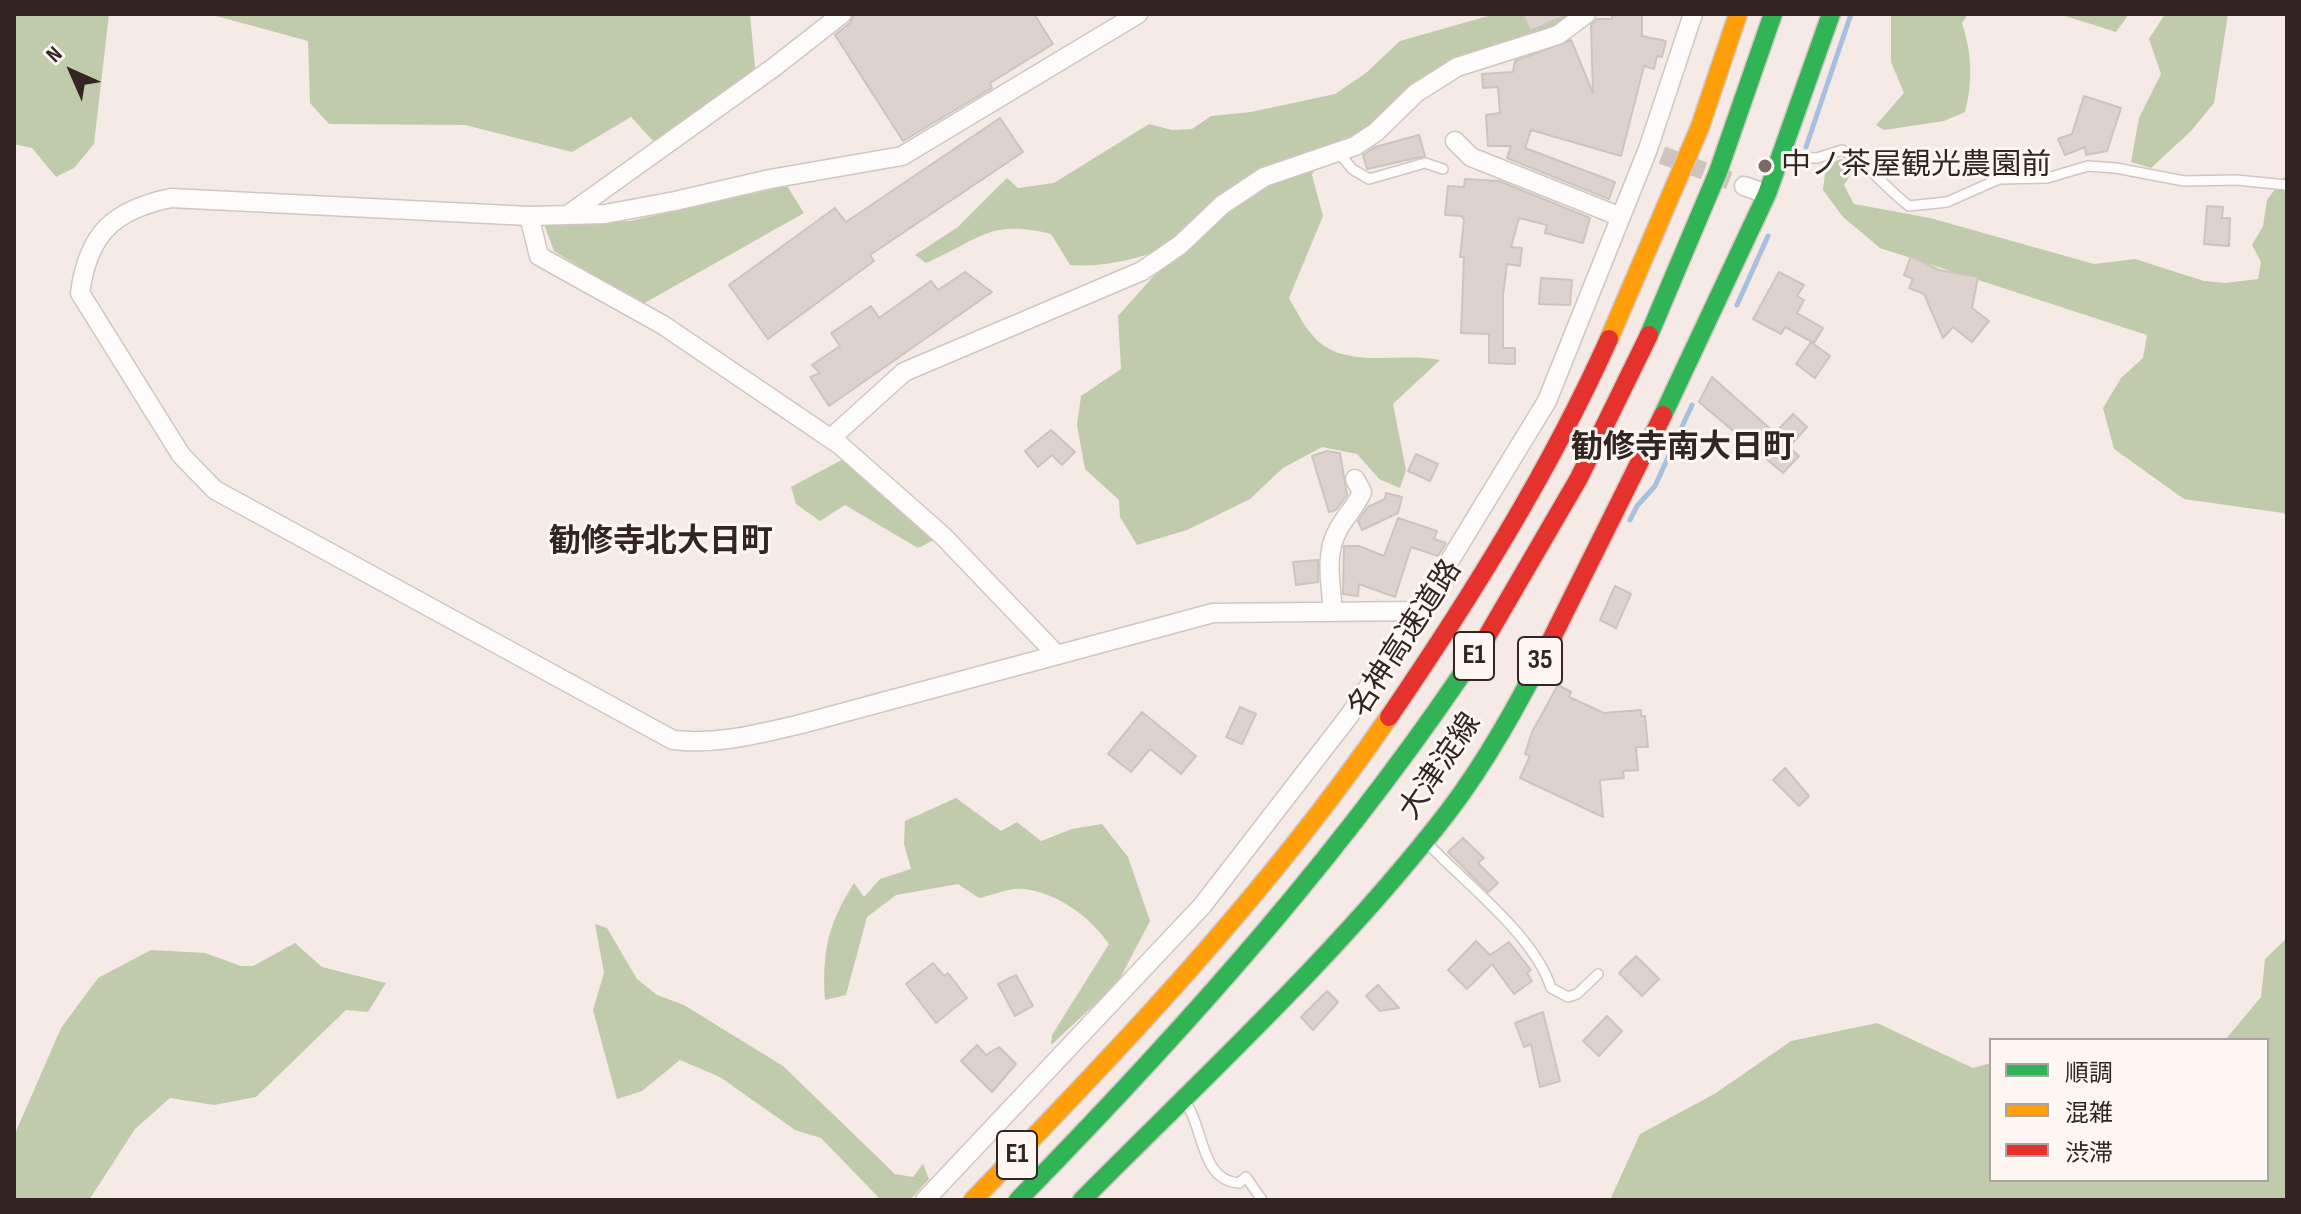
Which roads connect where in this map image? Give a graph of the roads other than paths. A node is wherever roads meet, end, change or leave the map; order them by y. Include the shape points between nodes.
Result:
1 (842, 14) edge
2 (1138, 14) edge
3 (1586, 14) edge
4 (1738, 14) edge
5 (1773, 14) edge
6 (1831, 14) edge
7 (1688, 16) edge
8 (1455, 141) dead end
9 (1338, 151) junction
10 (1780, 156) junction
11 (1443, 169) dead end
12 (2287, 185) edge
13 (1744, 186) tunnel mouth
14 (1767, 194) junction
15 (569, 214) junction
16 (529, 216) junction
17 (1621, 217) junction
18 (831, 438) junction
19 (1355, 479) dead end
20 (1419, 611) junction
21 (1333, 612) junction
22 (1055, 653) junction
23 (1424, 841) junction
24 (1598, 974) dead end
25 (1182, 1099) junction
26 (925, 1200) edge
27 (973, 1200) edge
28 (1018, 1200) edge
29 (1082, 1200) edge
30 (1262, 1200) edge

1 - 15 street
2 - 15 street via 902,156 605,214
3 - 9 street via 1558,35 1457,67 1416,93 1376,132
4 - 27 main road, 名神高速道路 / E1 via 1670,204 1623,312 1465,604 1360,759 1280,864 1126,1041
5 - 28 main road, 名神高速道路 / E1 via 1727,150 1655,324 1566,502 1495,624 1390,777 1227,981
6 - 10 main road, 大津淀線 / 35
7 - 17 street via 1655,152
8 - 17 street via 1471,157
9 - 11 lane via 1369,179 1425,163
9 - 18 street via 1264,177 1142,271 904,372
10 - 12 lane via 1817,158 1842,150 1863,161 1909,206 1947,202 1999,179 2047,178 2088,166 2184,181
10 - 14 main road, 大津淀線 / 35
13 - 14 street
14 - 23 main road, 大津淀線 / 35 via 1688,366 1521,698
15 - 16 street
16 - 18 street via 539,256 663,325
16 - 22 street via 171,198 148,203 102,231 84,261 80,293 181,455 215,490 673,740 737,739
17 - 20 street via 1547,401
18 - 22 street via 943,536
19 - 21 street via 1362,492 1338,529 1329,555
20 - 21 street
20 - 26 street via 1349,716 1202,906
21 - 22 street via 1213,613
23 - 24 lane via 1506,922 1545,968 1551,988 1568,997
23 - 25 main road, 大津淀線 / 35 via 1370,908
25 - 29 main road, 大津淀線 / 35
25 - 30 lane via 1200,1128 1210,1167 1230,1182 1246,1177

